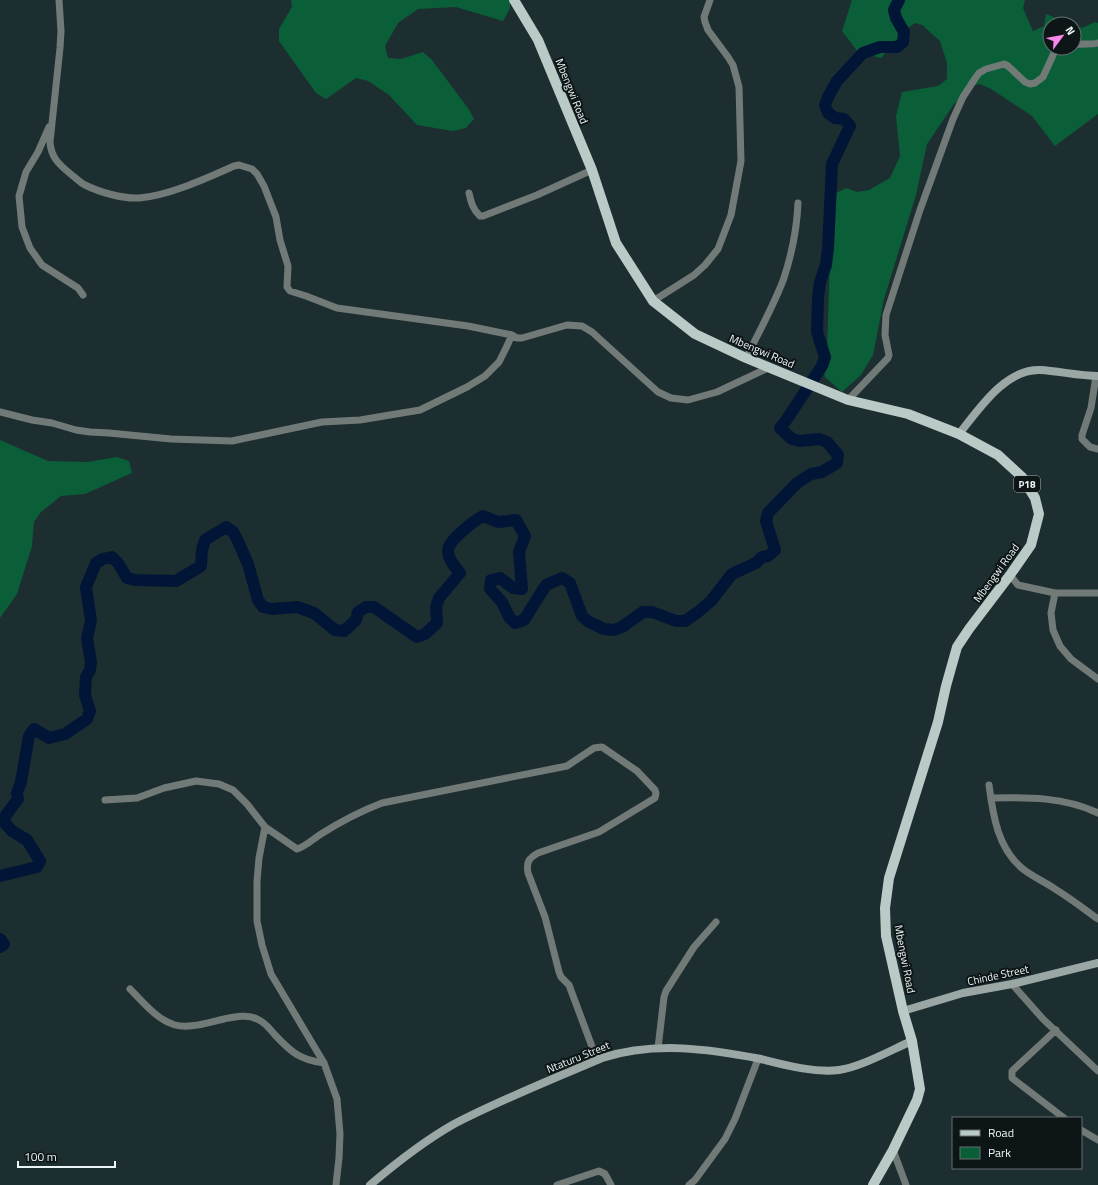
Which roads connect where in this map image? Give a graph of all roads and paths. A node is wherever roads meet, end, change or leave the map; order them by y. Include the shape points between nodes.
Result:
1 (59, 0) edge
2 (514, 0) edge
3 (710, 0) edge
4 (1082, 43) edge
5 (1098, 43) edge
6 (1052, 56) edge
7 (52, 115) junction
8 (592, 170) junction
9 (469, 193) dead end
10 (798, 203) dead end
11 (83, 295) dead end
12 (653, 301) junction
13 (512, 335) junction
14 (746, 358) junction
15 (770, 367) junction
16 (1097, 376) edge
17 (848, 400) junction
18 (0, 412) edge
19 (960, 434) junction
20 (1098, 449) edge
21 (1010, 575) junction
22 (1055, 593) junction
23 (1098, 593) edge
24 (1098, 679) edge
25 (989, 786) dead end
26 (991, 798) junction
27 (105, 800) dead end
28 (1098, 813) edge
29 (265, 827) junction
30 (1098, 919) edge
31 (716, 922) dead end
32 (1098, 963) edge
33 (1012, 984) junction
34 (130, 989) dead end
35 (903, 1011) junction
36 (1056, 1030) junction
37 (912, 1041) junction
38 (658, 1048) junction
39 (758, 1059) junction
40 (597, 1060) junction
41 (324, 1063) junction
42 (1098, 1071) edge
43 (1063, 1117) edge
44 (1082, 1131) edge
45 (1098, 1140) edge
46 (893, 1150) junction
47 (336, 1185) edge
48 (370, 1185) edge
49 (557, 1185) edge
50 (611, 1185) edge
51 (689, 1185) edge
52 (873, 1185) edge
53 (906, 1185) edge

1 - 7 street via 60,48
2 - 8 main road, Mbengwi Road / P18 via 538,40
3 - 12 street via 704,22 733,66 739,87 741,161 731,215 718,249 705,265
4 - 5 street
6 - 17 street via 1044,77 1035,83 1025,82 1004,64 979,73 963,97 920,210 886,316 888,358
7 - 11 street via 47,134 26,172 19,196 22,227 30,248 42,265 78,288
7 - 13 street via 50,150 64,169 96,190 125,198 159,195 234,166 252,169 264,186 276,217 288,266 287,287 290,291 337,308 468,326
8 - 9 street via 537,196 483,216 474,209
8 - 12 main road, Mbengwi Road / P18 via 616,243
10 - 14 street via 793,245 784,278
12 - 14 main road, Mbengwi Road / P18 via 695,334
13 - 15 street via 522,338 567,326 582,326 592,332 658,392 671,398 688,400 717,392
13 - 18 street via 499,362 485,376 420,410 360,420 322,422 232,441 97,433
14 - 15 main road, Mbengwi Road / P18
15 - 17 main road, Mbengwi Road / P18
16 - 19 street via 1039,370 1020,374 1003,383
16 - 20 street via 1082,439 1090,448
17 - 19 main road, Mbengwi Road / P18 via 908,414
19 - 21 main road, Mbengwi Road / P18 via 998,455 1022,477 1035,498 1039,514 1031,545
21 - 22 street via 1018,585
21 - 35 main road, Mbengwi Road / P18 via 957,647 938,722 889,878 885,908 886,936
22 - 23 street
22 - 24 street via 1051,613 1053,630 1060,646 1071,659
25 - 26 street
26 - 28 street via 1024,797 1071,802
26 - 30 street via 994,821 1007,851 1015,862
27 - 29 street via 137,798 164,788 196,781 219,784 233,790
29 - 40 street via 297,850 320,834 382,803 567,766 599,747 623,760 655,790 656,796 653,800 599,832 538,853 532,857 527,867 545,917 559,972 569,985
29 - 41 street via 257,881 258,920 262,945 271,974
31 - 38 street via 694,947 666,991
32 - 33 street, Chinde Street
33 - 35 street, Chinde Street via 963,994
33 - 36 street
34 - 41 street via 154,1013 176,1025 196,1025 232,1017 249,1016 258,1019 266,1024 287,1048 311,1062
35 - 37 main road, Mbengwi Road / P18
36 - 42 street
36 - 43 street via 1012,1070 1011,1074 1012,1078
37 - 39 street, Ntaturu Street via 866,1062 839,1070 801,1068
37 - 46 main road, Mbengwi Road / P18 via 920,1089
38 - 39 street, Ntaturu Street via 719,1051
38 - 40 street, Ntaturu Street via 614,1054
39 - 51 street via 735,1119 724,1139
40 - 48 street, Ntaturu Street via 493,1104 453,1125 413,1150
41 - 47 street via 337,1099 340,1134
44 - 45 street
46 - 52 main road, Mbengwi Road / P18
46 - 53 street
49 - 50 street via 599,1171 605,1174

